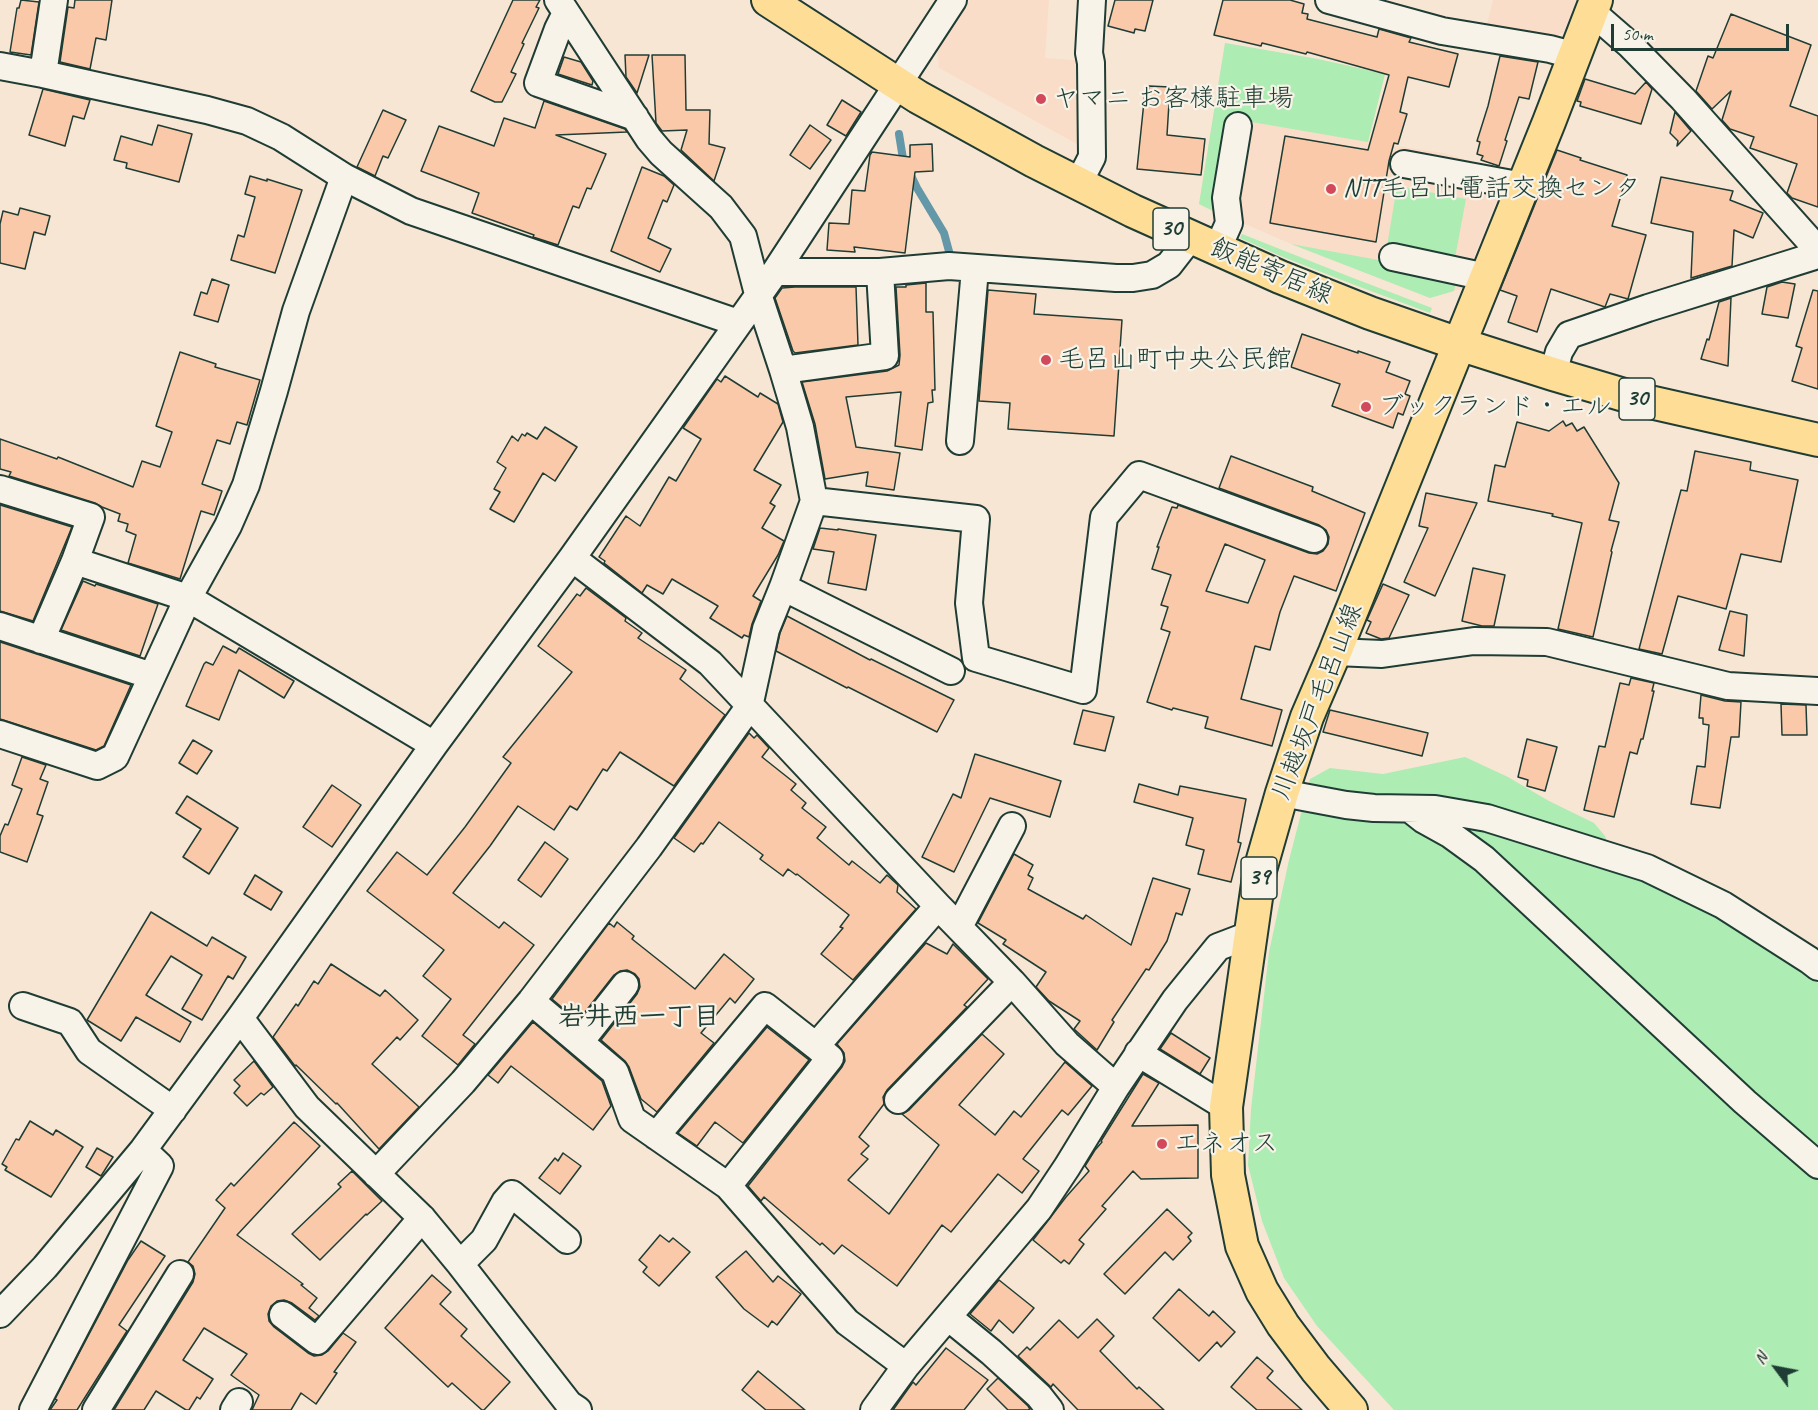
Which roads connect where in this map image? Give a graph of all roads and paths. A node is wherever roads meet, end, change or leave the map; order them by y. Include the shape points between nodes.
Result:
1 (54, 0) edge
2 (768, 0) edge
3 (953, 0) edge
4 (1092, 0) edge
5 (1329, 0) edge
6 (562, 6) edge
7 (1594, 6) edge
8 (1576, 56) junction
9 (0, 66) edge
10 (43, 74) junction
11 (897, 84) junction
12 (635, 117) junction
13 (1238, 126) dead end
14 (1404, 164) dead end
15 (344, 177) junction
16 (1078, 184) junction
17 (1523, 186) junction
18 (1190, 238) junction
19 (1218, 250) junction
20 (1818, 250) edge
21 (1818, 255) edge
22 (1393, 257) dead end
23 (975, 268) junction
24 (775, 272) junction
25 (880, 272) junction
26 (1486, 277) junction
27 (758, 294) junction
28 (738, 323) junction
29 (1459, 344) junction
30 (783, 370) junction
31 (1553, 374) junction
32 (1818, 440) edge
33 (960, 441) dead end
34 (0, 489) edge
35 (814, 501) junction
36 (1314, 539) dead end
37 (572, 558) junction
38 (75, 561) junction
39 (783, 587) junction
40 (188, 598) junction
41 (0, 626) edge
42 (41, 640) junction
43 (1335, 652) junction
44 (951, 671) dead end
45 (152, 676) junction
46 (1818, 692) edge
47 (750, 706) junction
48 (0, 734) edge
49 (434, 745) junction
50 (1282, 793) junction
51 (1410, 809) junction
52 (1012, 826) dead end
53 (938, 906) junction
54 (959, 927) junction
55 (1252, 934) junction
56 (1818, 967) edge
57 (1012, 982) junction
58 (625, 985) dead end
59 (531, 1001) junction
60 (23, 1006) dead end
61 (240, 1018) junction
62 (580, 1042) junction
63 (816, 1046) junction
64 (1138, 1053) junction
65 (1116, 1087) junction
66 (898, 1100) dead end
67 (1226, 1107) junction
68 (173, 1110) junction
69 (656, 1136) junction
70 (143, 1150) junction
71 (1818, 1165) edge
72 (376, 1174) junction
73 (728, 1186) junction
74 (422, 1218) junction
75 (567, 1240) dead end
76 (460, 1264) junction
77 (180, 1275) dead end
78 (0, 1314) edge
79 (283, 1315) dead end
80 (948, 1317) junction
81 (906, 1366) junction
82 (574, 1407) edge
83 (33, 1410) edge
84 (96, 1410) edge
85 (545, 1410) edge
86 (874, 1410) edge
87 (1050, 1410) edge
88 (1351, 1410) edge

1 - 10 street
2 - 11 main road, 飯能寄居線 / 30
3 - 11 street
4 - 16 street via 1092,157
5 - 8 street via 1442,31
6 - 12 street
6 - 12 street via 558,29 538,83
7 - 8 main road, 川越坂戸毛呂山線 / 39
7 - 20 street
8 - 17 main road, 川越坂戸毛呂山線 / 39
9 - 10 street
10 - 15 street via 247,121 281,137
11 - 16 main road, 飯能寄居線 / 30
11 - 24 street
12 - 27 street via 661,153 721,207 743,236
13 - 19 street via 1226,198 1229,223
14 - 17 street
15 - 28 street via 411,211
15 - 40 street via 296,311 246,485
16 - 18 main road, 飯能寄居線 / 30
17 - 26 main road, 川越坂戸毛呂山線 / 39
18 - 19 main road, 飯能寄居線 / 30
18 - 23 street via 1169,265 1152,275 1133,278
19 - 29 main road, 飯能寄居線 / 30 via 1370,313
21 - 31 street via 1569,334
22 - 26 street
23 - 25 street via 949,266
23 - 33 street
24 - 25 street
24 - 27 street
25 - 30 street via 885,356
26 - 29 main road, 川越坂戸毛呂山線 / 39
27 - 28 street
27 - 30 street
28 - 37 street
29 - 31 main road, 飯能寄居線 / 30
29 - 43 main road, 川越坂戸毛呂山線 / 39
30 - 35 street via 800,427
31 - 32 main road, 飯能寄居線 / 30 via 1641,400
34 - 38 street via 91,516
35 - 36 street via 975,519 969,603 976,658 1083,690 1104,517 1139,475
35 - 39 street
37 - 47 street via 710,663
37 - 49 street
38 - 40 street
38 - 42 street
39 - 44 street
39 - 47 street via 766,629
40 - 45 street
40 - 49 street
41 - 42 street
42 - 45 street
43 - 46 street via 1382,654 1474,641 1546,642 1728,686
43 - 50 main road, 川越坂戸毛呂山線 / 39 via 1307,717
45 - 48 street via 115,757 96,766
47 - 53 street
47 - 59 street
49 - 61 street
50 - 51 street via 1346,805
50 - 55 main road, 川越坂戸毛呂山線 / 39 via 1260,870
51 - 56 street via 1487,818 1647,868 1724,905
51 - 71 street via 1484,859
52 - 54 street
53 - 54 street
53 - 63 street
54 - 57 street
55 - 64 street via 1218,947 1174,1000
55 - 67 main road, 川越坂戸毛呂山線 / 39
57 - 65 street via 1067,1044
57 - 66 street
58 - 62 street
59 - 62 street
59 - 72 street via 463,1082
60 - 68 street via 70,1022 88,1051
61 - 68 street
61 - 72 street via 307,1107
62 - 69 street via 615,1072 632,1119
63 - 69 street via 765,1006
63 - 73 street via 830,1058
64 - 65 street
64 - 67 street
65 - 80 street via 1039,1209
67 - 88 main road, 川越坂戸毛呂山線 / 39 via 1228,1175 1242,1246 1283,1325
68 - 70 street
69 - 73 street
70 - 78 street via 45,1267
70 - 83 street via 160,1166
72 - 74 street
73 - 81 street via 847,1322
74 - 76 street
74 - 79 street via 316,1341
75 - 76 street via 512,1194 484,1240
76 - 82 street
77 - 84 street
80 - 81 street
80 - 87 street via 991,1352
81 - 86 street
82 - 85 street

